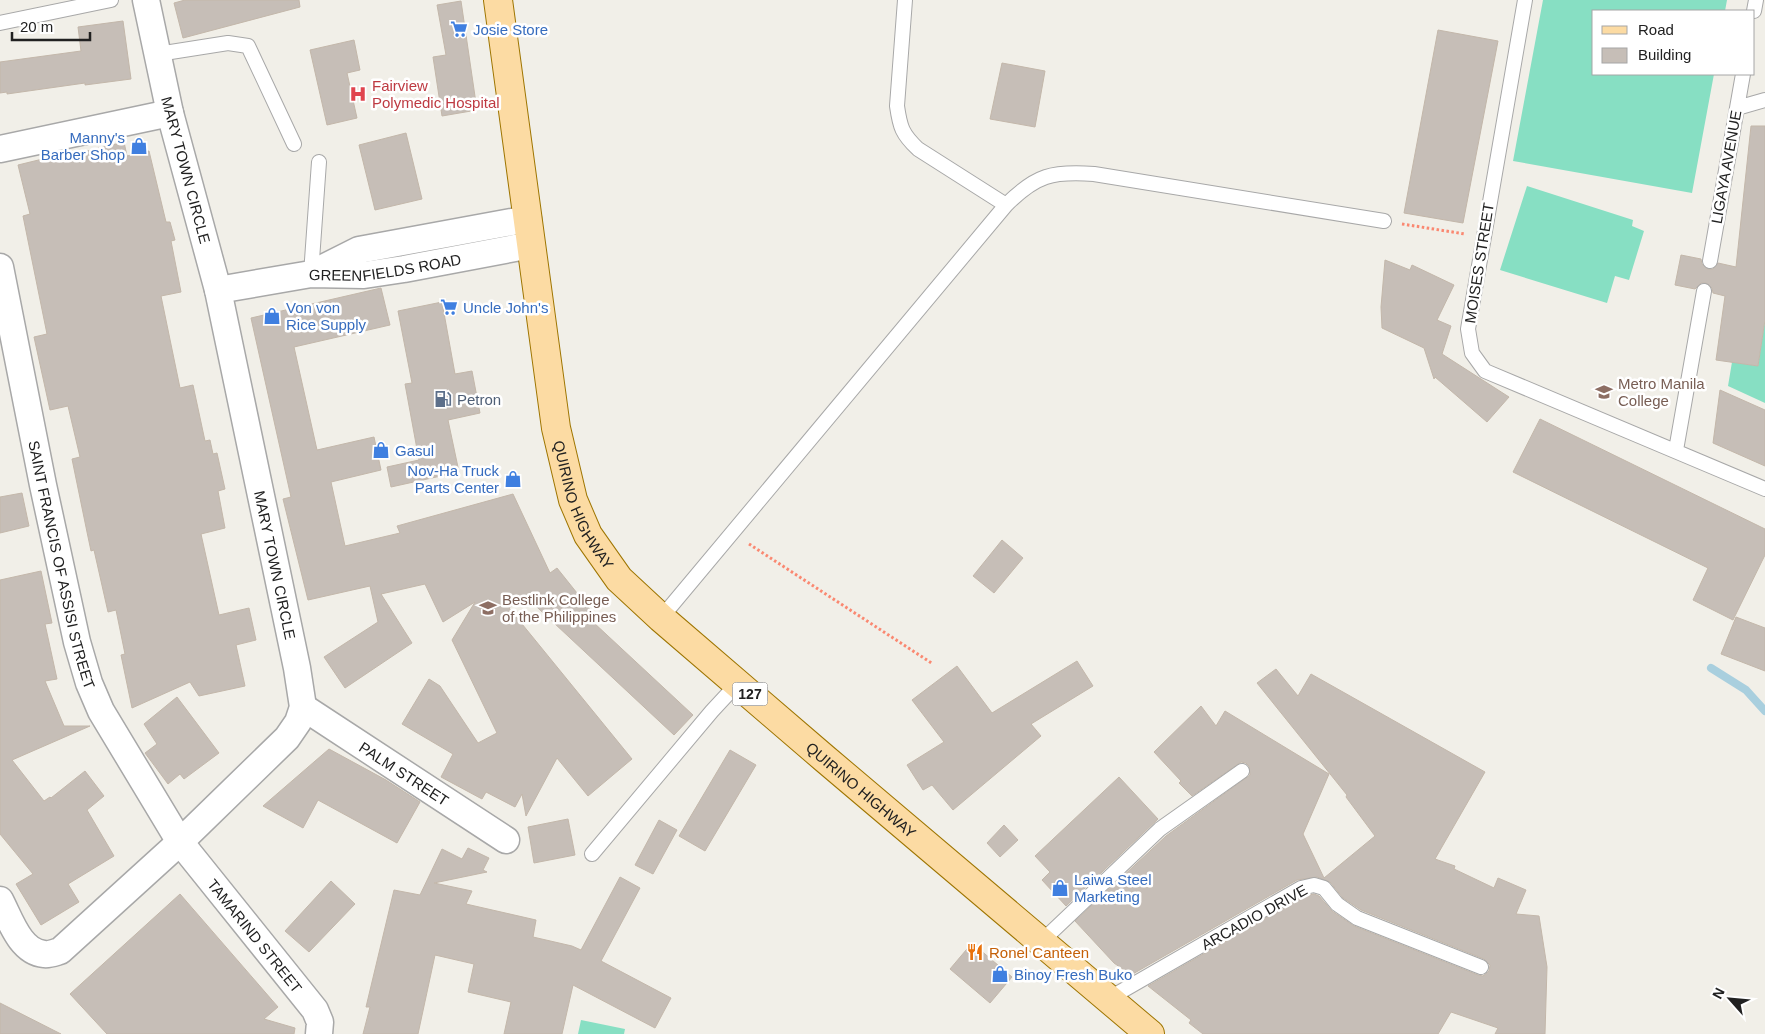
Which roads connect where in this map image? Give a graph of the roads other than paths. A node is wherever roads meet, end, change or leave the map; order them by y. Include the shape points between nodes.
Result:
1 (111, 0) edge
2 (146, 0) edge
3 (498, 0) edge
4 (905, 0) edge
5 (1525, 0) edge
6 (0, 23) edge
7 (158, 54) junction
8 (1743, 75) edge
9 (1765, 100) edge
10 (1737, 108) junction
11 (170, 113) junction
12 (294, 144) dead end
13 (0, 150) edge
14 (319, 162) dead end
15 (1006, 205) junction
16 (1384, 221) road end
17 (530, 232) junction
18 (1710, 261) dead end
19 (0, 267) edge
20 (311, 274) junction
21 (218, 290) junction
22 (1704, 291) dead end
23 (1676, 450) junction
24 (1765, 489) edge
25 (661, 618) junction
26 (738, 684) junction
27 (303, 707) junction
28 (1242, 771) dead end
29 (506, 840) dead end
30 (180, 842) junction
31 (592, 854) dead end
32 (0, 900) edge
33 (1041, 942) junction
34 (1481, 967) dead end
35 (1108, 999) junction
36 (319, 1034) edge
37 (1150, 1034) edge

1 - 6 lane
2 - 7 street, MARY TOWN CIRCLE
3 - 17 main road, QUIRINO HIGHWAY / 127
4 - 15 lane via 897,106 906,138
5 - 23 lane, MOISES STREET via 1468,329 1472,353 1485,371
7 - 11 street, MARY TOWN CIRCLE
7 - 12 lane via 228,44 248,46
8 - 10 lane, LIGAYA AVENUE
9 - 10 lane
10 - 18 lane, LIGAYA AVENUE
11 - 13 street
11 - 21 street, MARY TOWN CIRCLE
14 - 20 lane
15 - 16 lane via 1022,189 1042,177 1068,172
15 - 25 lane
17 - 20 street, GREENFIELDS ROAD via 364,275
17 - 25 main road, QUIRINO HIGHWAY / 127 via 556,428 573,500 588,535 619,578
19 - 30 street, SAINT FRANCIS OF ASSISI STREET via 43,485 89,683 101,711
20 - 21 street, GREENFIELDS ROAD
21 - 27 street, MARY TOWN CIRCLE
22 - 23 lane
23 - 24 lane, MOISES STREET
25 - 26 main road, QUIRINO HIGHWAY / 127
26 - 31 lane
26 - 33 main road, QUIRINO HIGHWAY / 127
27 - 29 street, PALM STREET
27 - 30 street via 287,738
28 - 33 lane via 1160,829
30 - 32 street via 60,951 45,954 29,948 21,940
30 - 36 street, TAMARIND STREET via 315,1010 320,1022
33 - 35 main road, QUIRINO HIGHWAY / 127
34 - 35 lane, ARCADIO DRIVE via 1357,918 1337,904 1324,888 1314,884 1301,888
35 - 37 main road, QUIRINO HIGHWAY / 127

